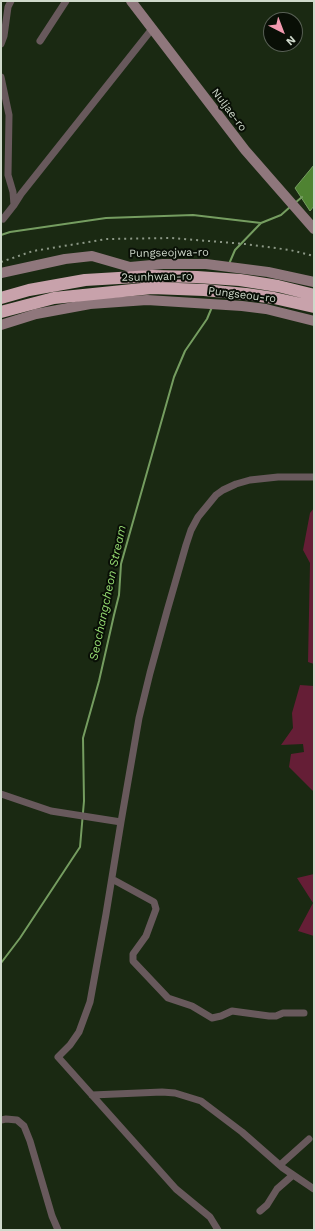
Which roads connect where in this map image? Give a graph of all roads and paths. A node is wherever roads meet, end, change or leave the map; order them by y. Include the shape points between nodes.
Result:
1 (11, 1) edge
2 (66, 1) edge
3 (131, 1) edge
4 (4, 14) edge
5 (152, 29) junction
6 (40, 41) dead end
7 (1, 44) edge
8 (1, 77) edge
9 (14, 205) junction
10 (3, 219) dead end
11 (312, 226) edge
12 (1, 273) edge
13 (314, 274) edge
14 (309, 280) edge
15 (314, 295) edge
16 (1, 298) edge
17 (314, 307) edge
18 (1, 312) edge
19 (314, 314) edge
20 (293, 316) junction
21 (314, 321) edge
22 (1, 324) edge
23 (314, 477) edge
24 (1, 794) edge
25 (121, 822) junction
26 (112, 879) junction
27 (304, 1013) dead end
28 (92, 1095) junction
29 (1, 1120) edge
30 (309, 1139) dead end
31 (280, 1165) junction
32 (293, 1175) junction
33 (314, 1189) edge
34 (260, 1211) dead end
35 (58, 1230) edge
36 (218, 1230) edge

1 - 4 street
2 - 6 street
3 - 5 street, Nuljae-ro
4 - 7 street via 4,36
5 - 9 street
5 - 11 street, Nuljae-ro via 245,150
8 - 9 street via 9,115 8,175
9 - 10 street
12 - 14 street, Pungseojwa-ro via 65,259 92,256 130,267 163,264 220,265
13 - 14 street
15 - 16 highway, 2sunhwan-ro via 240,280 152,276 85,280
17 - 18 highway, 2sunhwan-ro via 246,294 152,288 54,298
19 - 20 street
20 - 21 street, Pungseou-ro
20 - 22 street, Pungseou-ro via 242,306 147,300 90,304 36,314
23 - 25 street via 278,477 242,482 216,495 198,517 186,545 148,680
24 - 25 street via 51,811
25 - 26 street
26 - 27 street via 154,902 156,909 146,936 132,960 168,998 192,1006 212,1018 232,1011 269,1016
26 - 28 street via 90,1002 79,1032 58,1057
28 - 31 street via 162,1092 201,1101
28 - 36 street via 176,1189 210,1217
29 - 35 street via 17,1120 24,1126
30 - 31 street
31 - 32 street
32 - 33 street
32 - 34 street via 277,1189 267,1206

